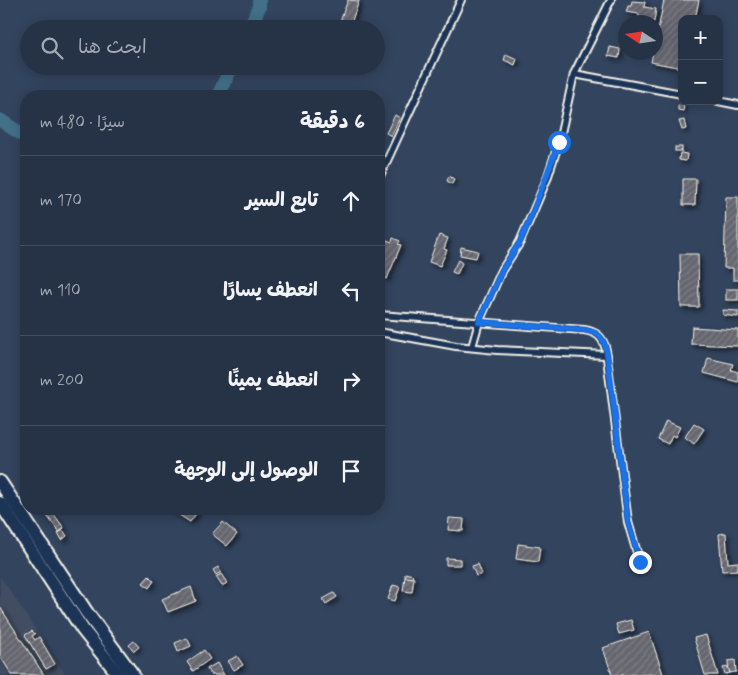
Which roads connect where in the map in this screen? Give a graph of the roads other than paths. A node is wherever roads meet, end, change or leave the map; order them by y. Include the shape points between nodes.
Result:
1 (461, 0) edge
2 (611, 0) edge
3 (574, 74) junction
4 (678, 93) edge
5 (723, 102) edge
6 (738, 105) edge
7 (385, 165) edge
8 (385, 315) edge
9 (479, 322) junction
10 (385, 333) edge
11 (472, 347) junction
12 (607, 355) junction
13 (0, 482) edge
14 (0, 503) edge
15 (20, 512) edge
16 (22, 515) edge
17 (640, 562) dead end
18 (119, 675) edge
19 (133, 675) edge

1 - 7 street
2 - 3 street
3 - 4 street
3 - 9 street via 559,142 546,179 520,242 502,270
5 - 6 street
8 - 9 street
9 - 11 street
9 - 12 street via 594,332 604,341
10 - 11 street
11 - 12 street
12 - 17 street via 628,522
13 - 15 highway
14 - 18 highway via 83,630
16 - 19 highway

